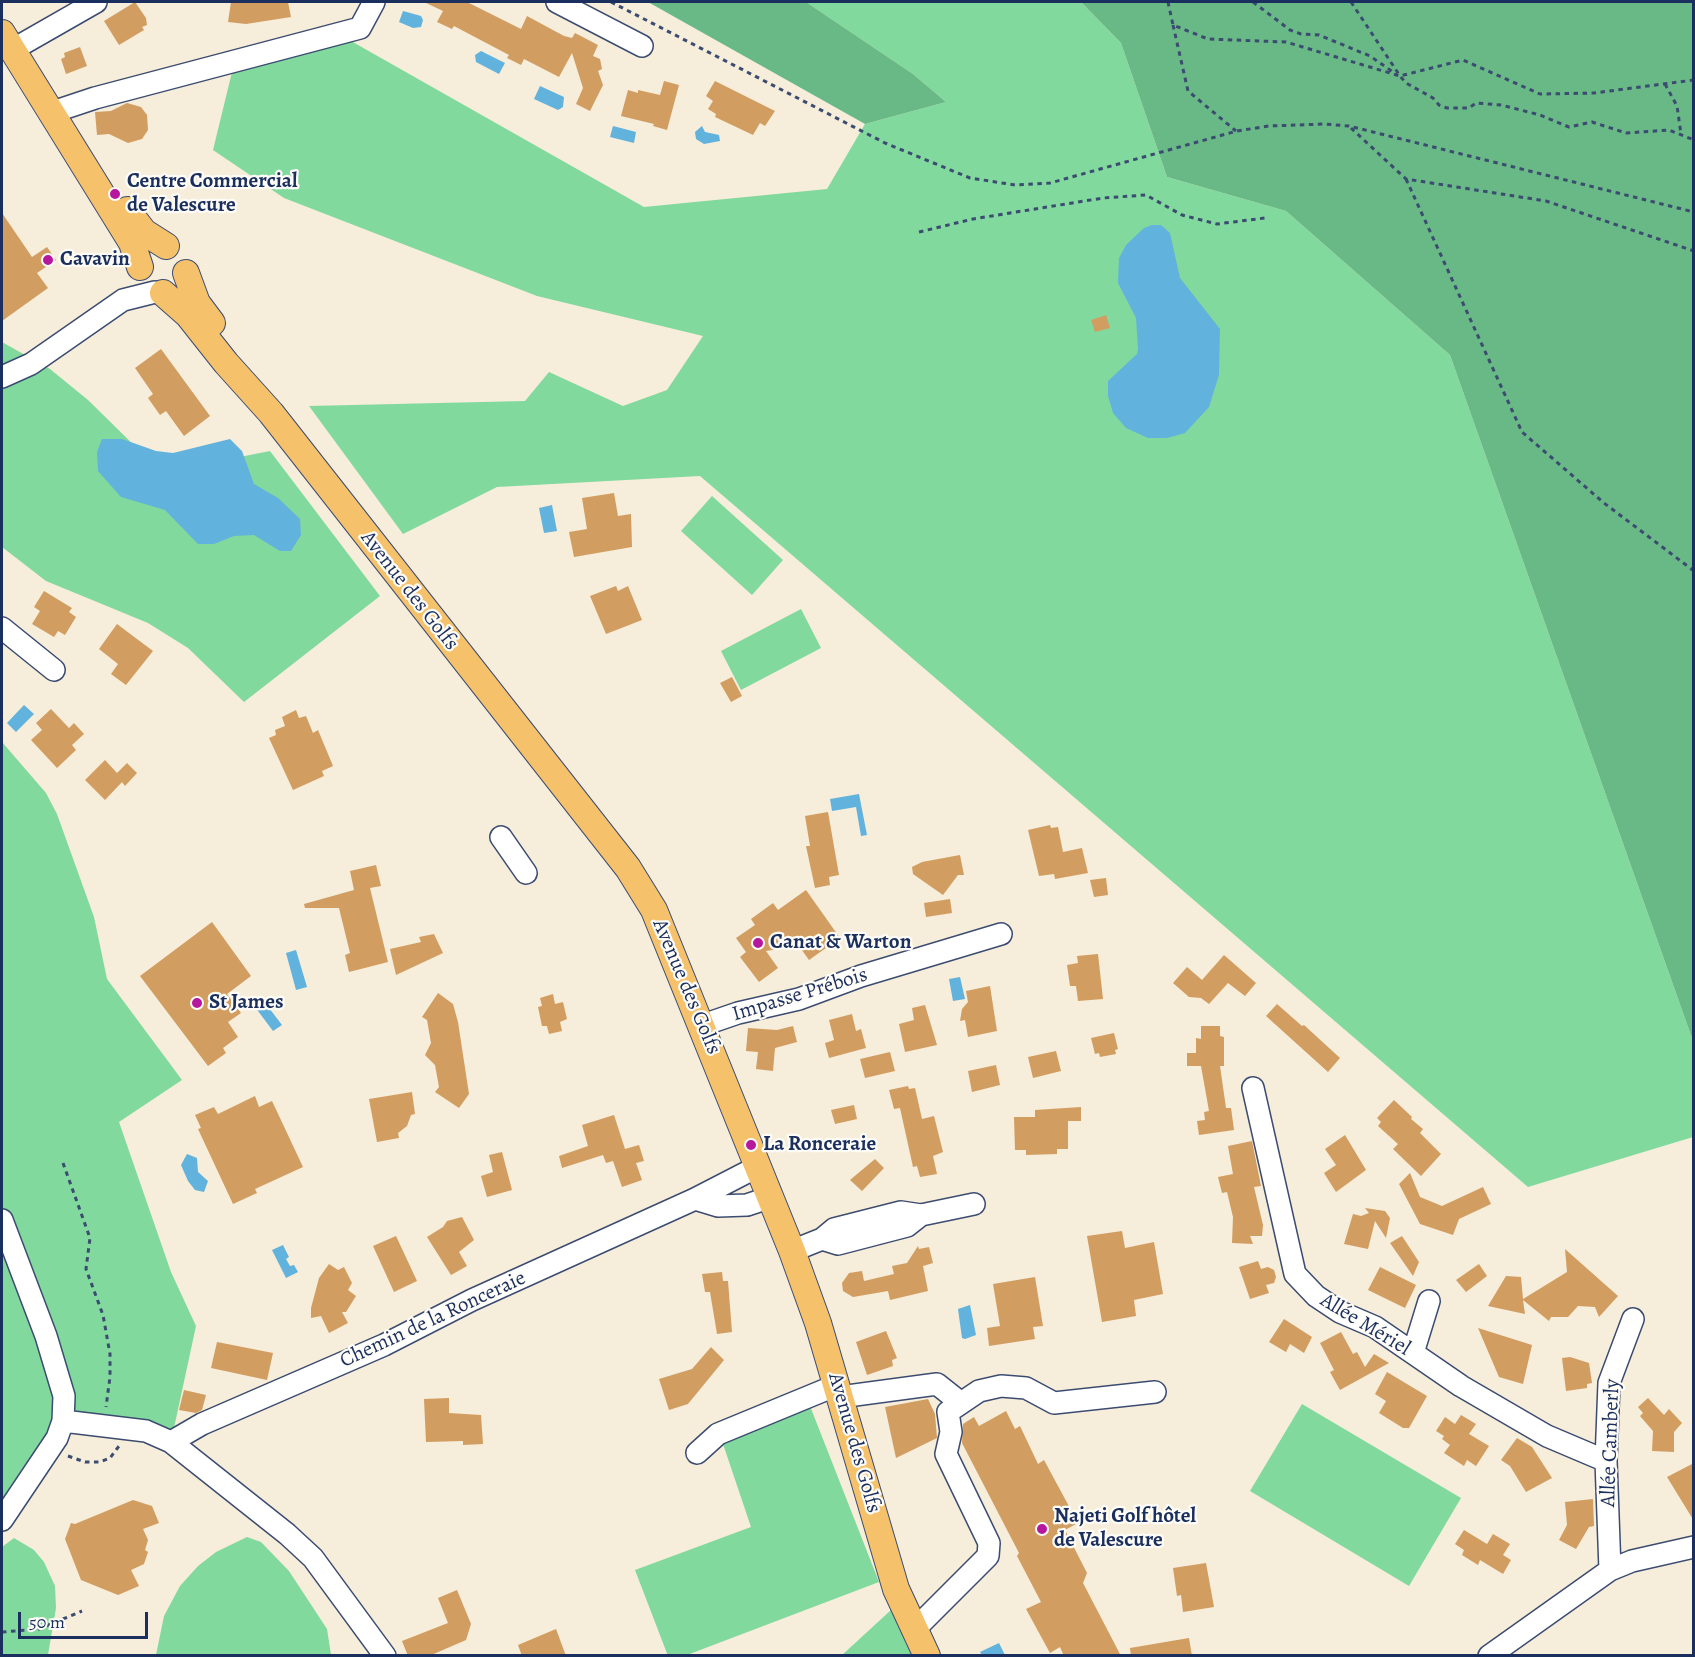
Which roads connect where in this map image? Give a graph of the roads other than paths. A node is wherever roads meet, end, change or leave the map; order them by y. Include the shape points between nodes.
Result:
1 (96, 2) edge
2 (374, 2) edge
3 (557, 2) edge
4 (7, 42) edge
5 (642, 46) dead end
6 (57, 119) junction
7 (166, 246) junction
8 (186, 273) junction
9 (150, 281) junction
10 (2, 376) edge
11 (271, 413) junction
12 (2, 628) edge
13 (54, 670) dead end
14 (501, 837) dead end
15 (526, 873) dead end
16 (1001, 934) dead end
17 (703, 1025) junction
18 (1252, 1088) dead end
19 (759, 1166) junction
20 (771, 1197) junction
21 (695, 1198) junction
22 (974, 1204) dead end
23 (2, 1220) edge
24 (792, 1251) junction
25 (1429, 1301) dead end
26 (1633, 1319) dead end
27 (1413, 1353) junction
28 (838, 1391) junction
29 (1155, 1392) dead end
30 (962, 1403) junction
31 (63, 1421) junction
32 (171, 1442) junction
33 (697, 1453) dead end
34 (1606, 1461) junction
35 (2, 1520) edge
36 (1694, 1547) edge
37 (1610, 1570) junction
38 (914, 1630) junction
39 (385, 1656) edge
40 (927, 1656) edge
41 (1489, 1656) edge

1 - 4 street
2 - 6 street via 360,28 95,98
3 - 5 street
4 - 6 main road, Avenue des Golfs
6 - 7 main road, Avenue des Golfs via 144,232
6 - 9 main road, Avenue des Golfs via 132,243
7 - 8 main road via 179,253
7 - 9 main road via 146,254
8 - 9 main road via 178,287
8 - 11 main road, Avenue des Golfs via 197,303
9 - 10 street via 31,363
9 - 11 main road, Avenue des Golfs via 188,315
11 - 17 main road, Avenue des Golfs via 628,868 654,910
12 - 13 street
14 - 15 street
16 - 17 street, Impasse Prébois via 799,999
17 - 19 main road, Avenue des Golfs
18 - 27 street, Allée Mériel via 1295,1274 1316,1296 1340,1312 1375,1327
19 - 20 main road, Avenue des Golfs
19 - 21 street, Chemin de la Ronceraie
20 - 21 street via 747,1205 718,1206
20 - 24 main road, Avenue des Golfs
21 - 32 street, Chemin de la Ronceraie via 472,1300 384,1345 202,1424
22 - 24 street via 921,1215 907,1226 838,1244 822,1239
23 - 31 street via 46,1336 64,1396
24 - 28 main road, Avenue des Golfs
25 - 27 street
26 - 34 street, Allée Camberly via 1609,1383
27 - 34 street, Allée Mériel via 1547,1436
28 - 30 street via 937,1384
28 - 33 street via 717,1434
28 - 38 main road, Avenue des Golfs via 896,1588
29 - 30 street via 1054,1403 1026,1388 1001,1386 980,1391
30 - 38 street via 948,1412 951,1432 945,1454 989,1543 988,1556
31 - 32 street via 146,1431
31 - 35 street via 51,1447
32 - 39 street via 313,1558
34 - 37 street, Allée Camberly
36 - 37 street
37 - 41 street
38 - 40 main road, Avenue des Golfs

